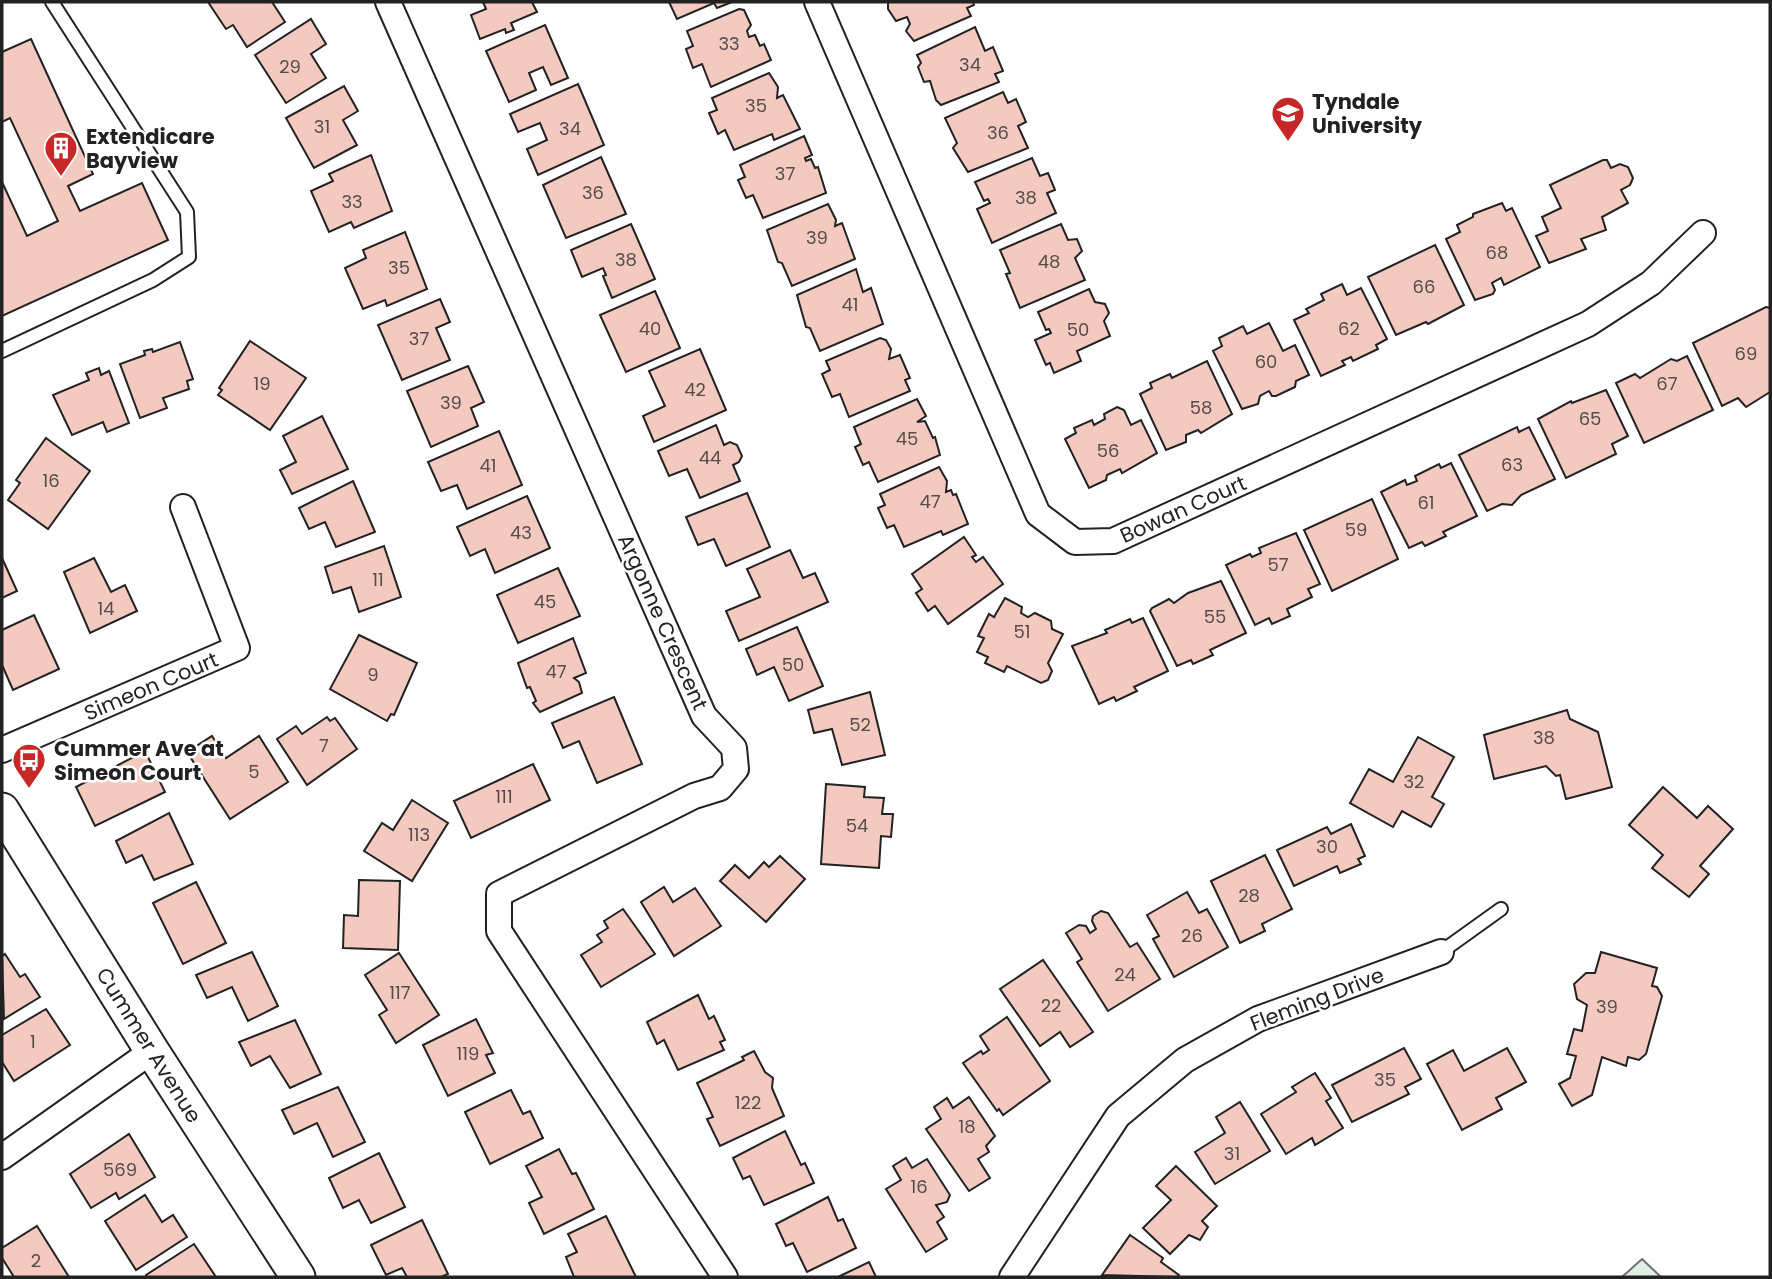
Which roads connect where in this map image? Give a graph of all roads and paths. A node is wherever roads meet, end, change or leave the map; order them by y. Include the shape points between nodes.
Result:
1 (52, 2) edge
2 (388, 2) edge
3 (817, 2) edge
4 (1703, 233) dead end
5 (2, 351) edge
6 (183, 507) dead end
7 (2, 750) edge
8 (2, 810) edge
9 (1501, 909) dead end
10 (1441, 952) joint
11 (152, 1051) junction
12 (2, 1157) edge
13 (298, 1277) edge
14 (725, 1277) edge
15 (1012, 1277) edge

1 - 5 lane via 187,212 189,257 153,280
2 - 14 street, Argonne Crescent via 704,716 734,748 736,769 720,788 694,796 499,894 499,931
3 - 4 street, Bowan Court via 1038,514 1075,542 1113,541 1588,324 1651,284
6 - 7 street, Simeon Court via 237,648
8 - 11 street, Cummer Avenue
9 - 10 lane
10 - 15 street, Fleming Drive via 1258,1019 1185,1060 1118,1116
11 - 12 street
11 - 13 street, Cummer Avenue

